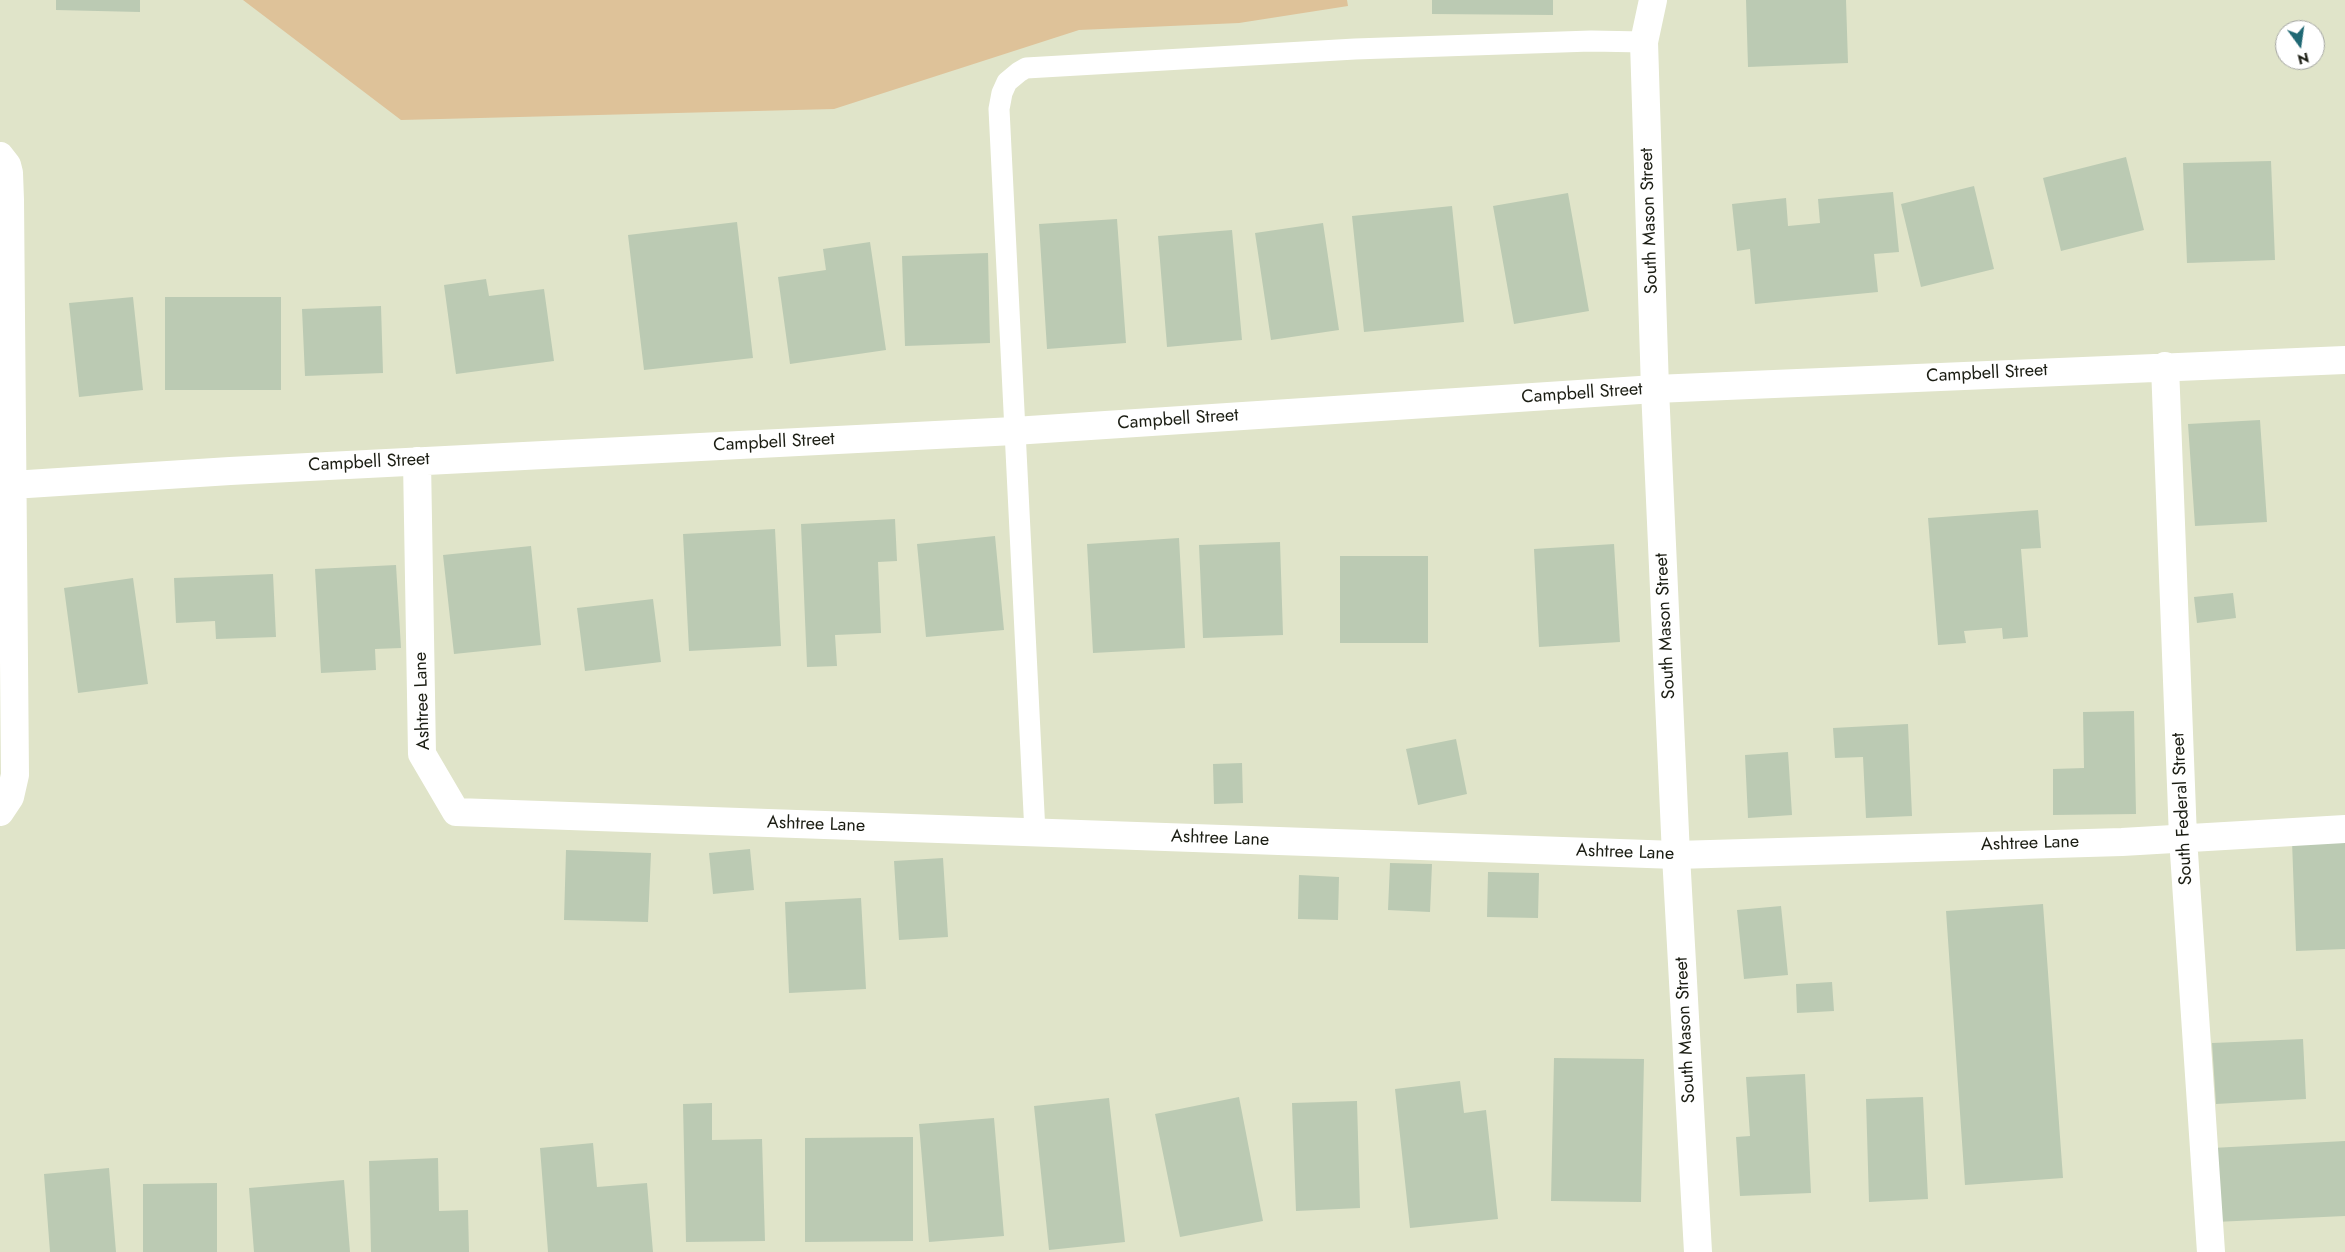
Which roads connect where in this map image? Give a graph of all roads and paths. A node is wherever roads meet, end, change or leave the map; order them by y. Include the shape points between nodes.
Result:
1 (1653, 0) edge
2 (1644, 42) junction
3 (0, 156) edge
4 (2345, 360) edge
5 (2165, 366) junction
6 (1655, 389) junction
7 (1014, 431) junction
8 (417, 461) junction
9 (12, 485) junction
10 (0, 812) edge
11 (2345, 829) edge
12 (1035, 833) junction
13 (2183, 838) junction
14 (1676, 855) junction
15 (1698, 1252) edge
16 (2211, 1252) edge

1 - 2 street, South Mason Street
2 - 6 street, South Mason Street
2 - 7 lane via 1355,49 1026,68 1019,72 1007,82 999,109
3 - 9 street via 7,165 10,200
4 - 5 street, Campbell Street
5 - 6 street, Campbell Street
5 - 13 street, South Federal Street
6 - 7 street, Campbell Street
6 - 14 street, South Mason Street
7 - 8 street, Campbell Street
7 - 12 lane
8 - 9 street, Campbell Street
8 - 12 street, Ashtree Lane via 422,754 456,812
9 - 10 street via 15,775 10,796
11 - 13 street, Ashtree Lane
12 - 14 street, Ashtree Lane
13 - 14 street, Ashtree Lane
13 - 16 street, South Federal Street
14 - 15 street, South Mason Street

